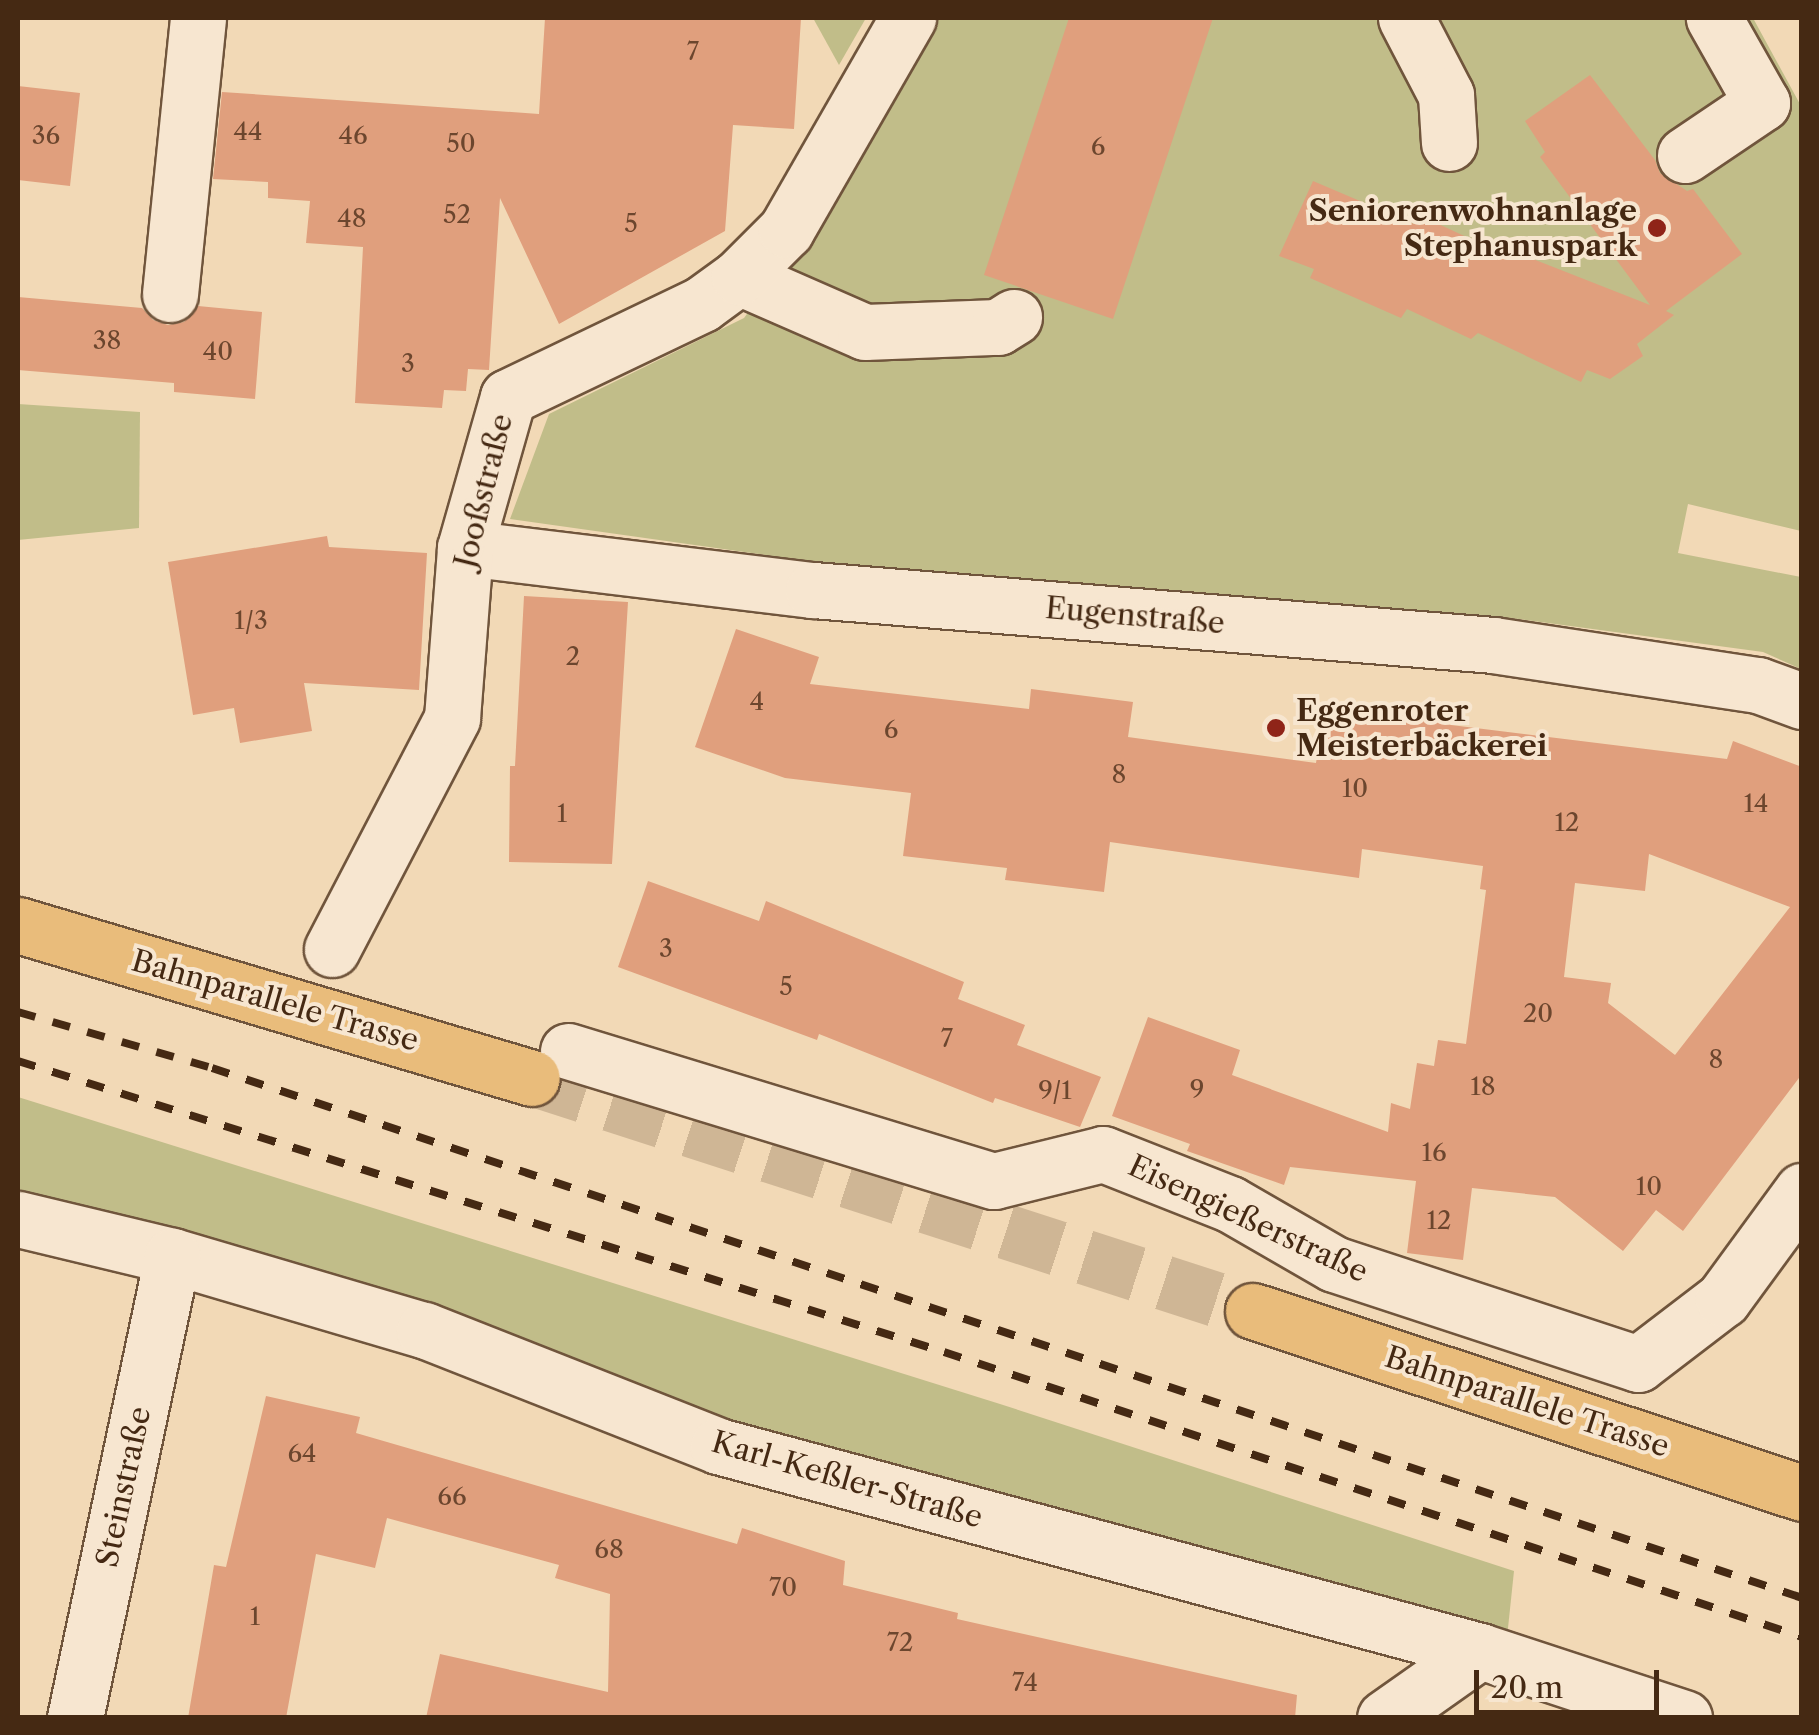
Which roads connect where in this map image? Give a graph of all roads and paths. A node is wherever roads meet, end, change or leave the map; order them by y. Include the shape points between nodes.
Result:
1 (198, 18) edge
2 (908, 18) edge
3 (1406, 18) edge
4 (1714, 18) edge
5 (1450, 143) dead end
6 (1685, 155) dead end
7 (739, 277) junction
8 (170, 294) dead end
9 (1014, 317) dead end
10 (464, 548) junction
11 (1802, 701) edge
12 (18, 925) edge
13 (332, 948) dead end
14 (550, 1065) joint
15 (1797, 1207) edge
16 (18, 1219) edge
17 (172, 1256) junction
18 (1253, 1311) tunnel mouth
19 (1802, 1493) edge
20 (1480, 1650) junction
21 (75, 1718) edge
22 (1385, 1718) edge
23 (1684, 1718) edge

1 - 8 street
2 - 7 street, Jooßstraße via 786,230
3 - 5 street via 1446,95
4 - 6 street via 1762,103
7 - 9 street via 865,332 998,326
7 - 10 street, Jooßstraße via 702,304 508,398
10 - 11 street, Eugenstraße via 814,590 1493,646 1758,685
10 - 13 street, Jooßstraße via 452,718
12 - 14 main road, Bahnparallele Trasse
14 - 15 street, Eisengießerstraße via 994,1180 1103,1154 1230,1204 1334,1264 1638,1364 1723,1299
16 - 17 street, Karl-Keßler-Straße
17 - 20 street, Karl-Keßler-Straße via 424,1330 718,1446
17 - 21 street, Steinstraße
18 - 19 main road, Bahnparallele Trasse
20 - 22 street
20 - 23 street, Karl-Keßler-Straße

